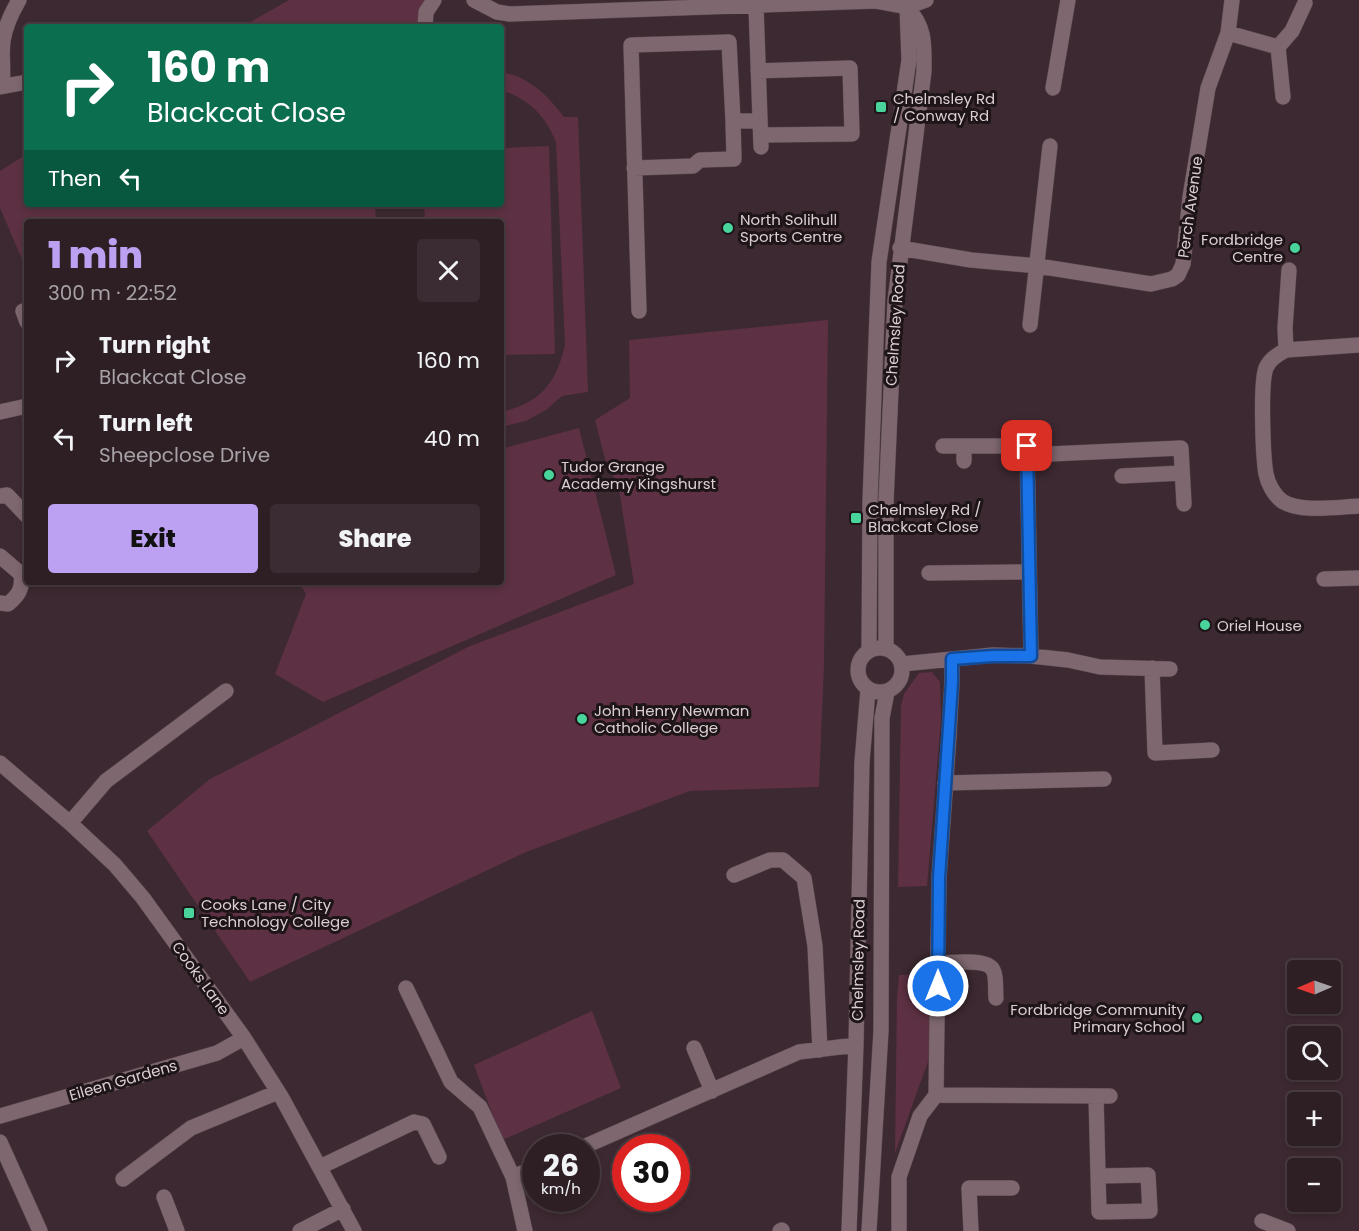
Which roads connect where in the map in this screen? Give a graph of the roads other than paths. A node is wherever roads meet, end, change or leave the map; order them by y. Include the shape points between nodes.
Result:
1 (19, 0) edge
2 (434, 0) edge
3 (474, 0) edge
4 (926, 0) edge
5 (1068, 0) edge
6 (1232, 0) edge
7 (829, 1) edge
8 (1305, 3) dead end
9 (717, 4) edge
10 (909, 4) edge
11 (590, 6) edge
12 (756, 6) junction
13 (425, 24) edge
14 (1228, 33) junction
15 (1278, 47) junction
16 (758, 71) junction
17 (24, 82) edge
18 (1, 86) edge
19 (1053, 88) dead end
20 (1283, 97) dead end
21 (733, 121) junction
22 (760, 134) junction
23 (1050, 146) dead end
24 (634, 168) junction
25 (900, 248) junction
26 (1038, 266) junction
27 (1289, 270) dead end
28 (639, 311) dead end
29 (1030, 326) dead end
30 (1359, 345) edge
31 (1286, 350) junction
32 (24, 407) edge
33 (0, 412) edge
34 (943, 446) dead end
35 (1028, 450) junction
36 (1182, 472) junction
37 (1122, 476) dead end
38 (0, 496) edge
39 (1185, 504) dead end
40 (1359, 506) edge
41 (24, 513) edge
42 (0, 556) edge
43 (1028, 572) junction
44 (928, 573) dead end
45 (1359, 578) edge
46 (1324, 579) dead end
47 (0, 603) edge
48 (886, 649) junction
49 (869, 651) junction
50 (1031, 656) junction
51 (952, 659) junction
52 (902, 664) junction
53 (1152, 668) junction
54 (1170, 669) dead end
55 (868, 690) junction
56 (226, 691) dead end
57 (887, 692) junction
58 (1212, 750) dead end
59 (0, 763) edge
60 (1104, 779) dead end
61 (945, 783) junction
62 (70, 823) junction
63 (734, 875) dead end
64 (938, 963) junction
65 (406, 988) dead end
66 (996, 998) dead end
67 (244, 1038) junction
68 (856, 1045) junction
69 (694, 1047) dead end
70 (820, 1050) junction
71 (712, 1091) junction
72 (278, 1092) junction
73 (936, 1095) junction
74 (0, 1116) edge
75 (0, 1142) edge
76 (600, 1144) edge
77 (439, 1157) dead end
78 (320, 1167) junction
79 (522, 1173) edge
80 (1099, 1176) dead end
81 (513, 1177) junction
82 (123, 1179) dead end
83 (1012, 1188) dead end
84 (164, 1197) dead end
85 (342, 1209) junction
86 (1262, 1221) dead end
87 (40, 1231) edge
88 (177, 1231) edge
89 (300, 1231) edge
90 (354, 1231) edge
91 (525, 1231) edge
92 (849, 1231) edge
93 (869, 1231) edge
94 (899, 1231) edge
95 (970, 1231) edge
96 (1288, 1231) edge

1 - 18 street via 3,41
2 - 13 street via 426,12
3 - 11 street via 510,14
4 - 10 street
5 - 19 street
6 - 14 street, Perch Avenue
7 - 10 street
7 - 12 street
8 - 15 street via 1292,31
9 - 11 street
9 - 12 street
10 - 25 street, Chelmsley Road via 924,38 924,72
10 - 49 street, Chelmsley Road via 909,60 879,262
12 - 16 street
14 - 15 street
14 - 26 street, Perch Avenue via 1208,88 1183,264 1178,274 1150,284
15 - 20 street
16 - 22 street
16 - 22 street via 850,68 852,134
17 - 18 street
21 - 22 street
21 - 24 street via 734,159 700,160 693,166
21 - 24 street via 729,42 631,45
23 - 26 street
24 - 28 street
25 - 26 street, Perch Avenue
25 - 48 street, Chelmsley Road via 886,502
26 - 29 street
27 - 31 street
30 - 31 street
31 - 40 street via 1266,367 1263,389 1269,484 1282,501 1295,507
32 - 33 street
34 - 35 street via 964,454
35 - 36 street via 1181,448
35 - 43 street
36 - 37 street
36 - 39 street
38 - 41 street via 7,495
42 - 47 street via 21,574 23,585 8,604
43 - 44 street
43 - 50 street
45 - 46 street
48 - 49 street
48 - 52 street
49 - 55 street, Chelmsley Road via 858,670 860,681
50 - 51 street
50 - 53 street via 1100,667
51 - 52 street
51 - 61 street
52 - 57 street, Chelmsley Road via 901,680
53 - 54 street
53 - 58 street via 1155,753
55 - 57 street
55 - 68 street, Chelmsley Road via 862,762
56 - 62 street via 106,781
57 - 93 street, Chelmsley Road via 882,729 881,1031
59 - 62 street, Cooks Lane
60 - 61 street
61 - 64 street
62 - 67 street, Cooks Lane via 143,898
63 - 70 street via 770,860 783,860 804,878 815,946
64 - 66 street via 984,962 991,966 995,972
64 - 73 street
65 - 81 street via 451,1082 480,1107
67 - 72 street, Cooks Lane
67 - 74 street, Eileen Gardens via 217,1053
68 - 70 street
68 - 92 street, Chelmsley Road
69 - 71 street
70 - 71 street via 799,1052 778,1069
71 - 76 street via 617,1141
72 - 78 street, Cooks Lane
72 - 82 street via 191,1128
73 - 80 street via 1103,1096
73 - 94 street via 920,1116 899,1177
75 - 87 street
77 - 78 street via 423,1124 414,1122
78 - 85 street, Cooks Lane
79 - 81 street
81 - 91 street
83 - 95 street via 969,1188
84 - 88 street
85 - 89 street
85 - 90 street, Cooks Lane
86 - 96 street

